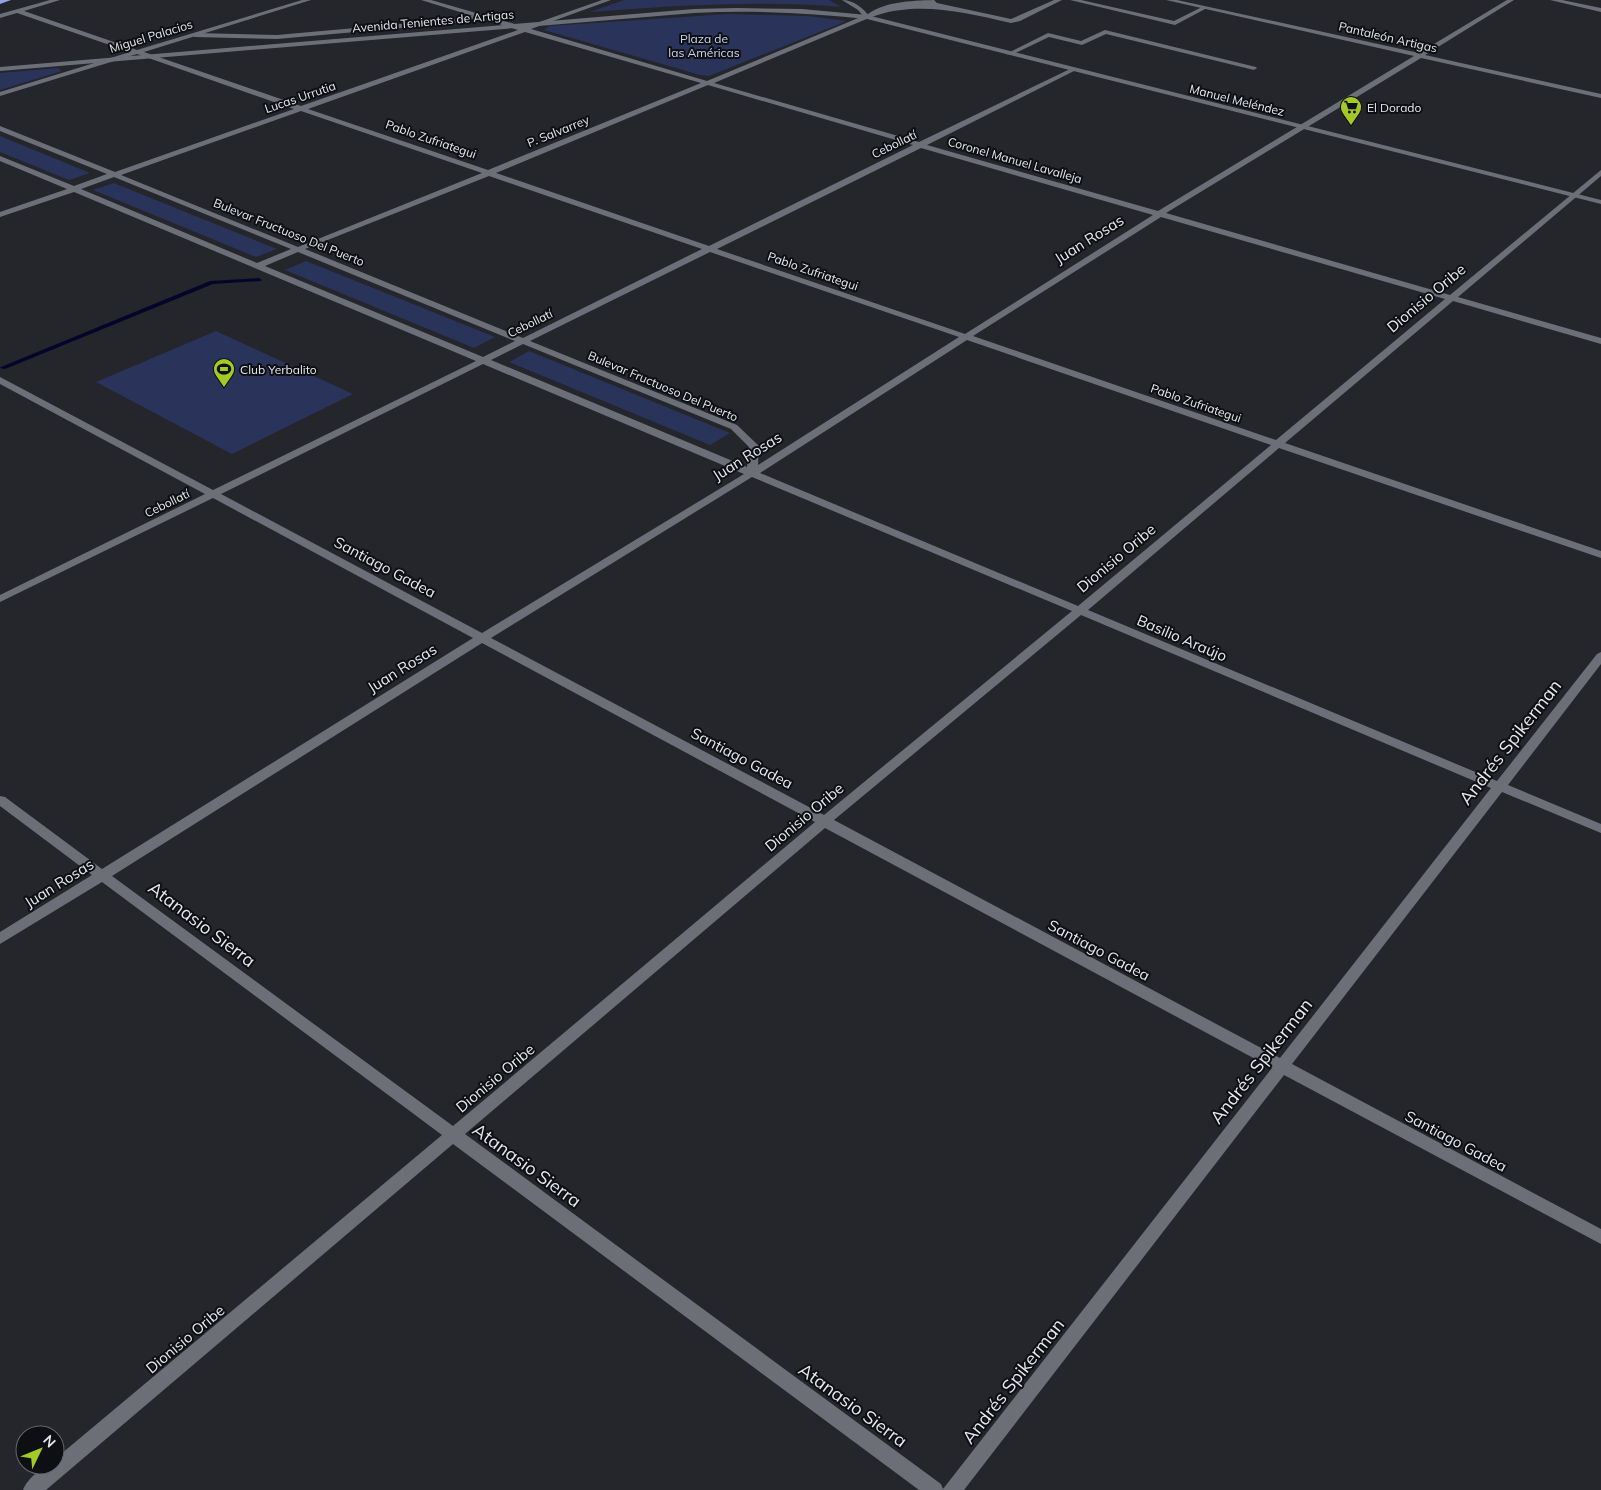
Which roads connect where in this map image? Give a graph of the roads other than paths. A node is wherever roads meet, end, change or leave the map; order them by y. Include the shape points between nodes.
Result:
1 (8, 0) edge
2 (58, 0) edge
3 (308, 0) edge
4 (424, 0) edge
5 (608, 0) edge
6 (845, 0) edge
7 (948, 0) edge
8 (1059, 0) edge
9 (1073, 0) edge
10 (1169, 0) edge
11 (1511, 0) edge
12 (1553, 0) edge
13 (0, 2) edge
14 (926, 2) junction
15 (1204, 8) junction
16 (1601, 10) edge
17 (17, 11) junction
18 (0, 16) edge
19 (480, 16) junction
20 (867, 17) junction
21 (544, 23) junction
22 (513, 26) junction
23 (526, 30) junction
24 (195, 35) junction
25 (137, 52) junction
26 (1009, 54) junction
27 (1419, 55) junction
28 (150, 57) junction
29 (112, 60) junction
30 (1254, 68) dead end
31 (0, 69) edge
32 (1072, 70) junction
33 (707, 83) junction
34 (0, 94) edge
35 (1601, 96) edge
36 (303, 108) junction
37 (0, 128) edge
38 (1302, 128) junction
39 (920, 145) junction
40 (0, 158) edge
41 (491, 172) junction
42 (1601, 172) edge
43 (114, 175) junction
44 (73, 189) junction
45 (1574, 195) junction
46 (1601, 202) edge
47 (1160, 213) junction
48 (0, 215) edge
49 (710, 248) junction
50 (297, 249) junction
51 (257, 266) junction
52 (1452, 297) junction
53 (966, 337) junction
54 (522, 340) junction
55 (1601, 341) edge
56 (483, 360) junction
57 (2, 383) edge
58 (1276, 443) junction
59 (752, 473) junction
60 (214, 494) junction
61 (1601, 555) edge
62 (0, 600) edge
63 (1079, 611) junction
64 (482, 638) junction
65 (1601, 656) edge
66 (1500, 787) junction
67 (0, 800) edge
68 (824, 820) junction
69 (1601, 829) edge
70 (102, 875) junction
71 (0, 939) edge
72 (1281, 1066) junction
73 (452, 1135) junction
74 (1601, 1236) edge
75 (32, 1490) edge
76 (934, 1490) edge
77 (952, 1490) edge

1 - 13 highway
2 - 17 street
3 - 24 street, Miguel Palacios
4 - 19 street, Coronel Manuel Lavalleja
5 - 21 street, Lucas Urrutia
6 - 20 street
7 - 14 street, P. Salvarrey
8 - 14 street via 1011,21
9 - 15 street via 1175,23
10 - 15 street, Pantaleón Artigas
11 - 27 street, Juan Rosas
12 - 16 street
14 - 20 street, P. Salvarrey via 882,8
15 - 27 street, Pantaleón Artigas
17 - 18 street
17 - 25 street, Pablo Zufriategui
19 - 22 street, Coronel Manuel Lavalleja
19 - 24 street via 456,21 277,37
20 - 21 street, Avenida Tenientes de Artigas via 787,9 740,9
20 - 26 street, Manuel Meléndez
20 - 33 street, P. Salvarrey
21 - 22 street, Avenida Tenientes de Artigas
21 - 23 street, Lucas Urrutia
22 - 23 street, Coronel Manuel Lavalleja
22 - 28 street, Avenida Tenientes de Artigas
23 - 33 street, Coronel Manuel Lavalleja
23 - 36 street, Lucas Urrutia
24 - 25 street, Miguel Palacios
25 - 28 street, Pablo Zufriategui
25 - 29 street, Miguel Palacios
26 - 30 street via 1048,35 1082,43 1105,32
26 - 32 street, Manuel Meléndez
27 - 35 street, Pantaleón Artigas
27 - 38 street, Juan Rosas
28 - 29 street, Avenida Tenientes de Artigas
28 - 36 street, Pablo Zufriategui
29 - 31 street, Avenida Tenientes de Artigas
29 - 34 street, Miguel Palacios
32 - 38 street, Manuel Meléndez
32 - 39 street, Cebollatí
33 - 39 street, Coronel Manuel Lavalleja
33 - 41 street, P. Salvarrey
36 - 41 street, Pablo Zufriategui
36 - 43 street, Lucas Urrutia
37 - 43 street, Bulevar Fructuoso Del Puerto
38 - 45 street, Manuel Meléndez
38 - 47 street, Juan Rosas
39 - 47 street, Coronel Manuel Lavalleja
39 - 49 street, Cebollatí
40 - 44 street
41 - 49 street, Pablo Zufriategui
41 - 50 street, P. Salvarrey
42 - 45 street, Dionisio Oribe
43 - 44 street, Lucas Urrutia
43 - 50 street, Bulevar Fructuoso Del Puerto
44 - 48 street, Lucas Urrutia
44 - 51 street
45 - 46 street, Manuel Meléndez
45 - 52 street, Dionisio Oribe
47 - 52 street, Coronel Manuel Lavalleja
47 - 53 street, Juan Rosas
49 - 53 street, Pablo Zufriategui
49 - 54 street, Cebollatí
50 - 51 street, P. Salvarrey
50 - 54 street, Bulevar Fructuoso Del Puerto
51 - 56 street
52 - 55 street, Coronel Manuel Lavalleja
52 - 58 street, Dionisio Oribe
53 - 58 street, Pablo Zufriategui
53 - 59 street, Juan Rosas
54 - 56 street, Cebollatí
54 - 59 street, Bulevar Fructuoso Del Puerto via 734,427 754,446
56 - 59 street
56 - 60 street, Cebollatí
57 - 60 street, Santiago Gadea
58 - 61 street, Pablo Zufriategui
58 - 63 street, Dionisio Oribe
59 - 63 street, Basilio Araújo
59 - 64 street, Juan Rosas
60 - 62 street, Cebollatí
60 - 64 street, Santiago Gadea
63 - 66 street, Basilio Araújo
63 - 68 street, Dionisio Oribe
64 - 68 street, Santiago Gadea
64 - 70 street, Juan Rosas
65 - 66 street, Andrés Spikerman
66 - 69 street, Basilio Araújo
66 - 72 street, Andrés Spikerman
67 - 70 street, Atanasio Sierra
68 - 72 street, Santiago Gadea
68 - 73 street, Dionisio Oribe
70 - 71 street, Juan Rosas
70 - 73 street, Atanasio Sierra
72 - 74 street, Santiago Gadea
72 - 77 street, Andrés Spikerman
73 - 75 street, Dionisio Oribe
73 - 76 street, Atanasio Sierra

